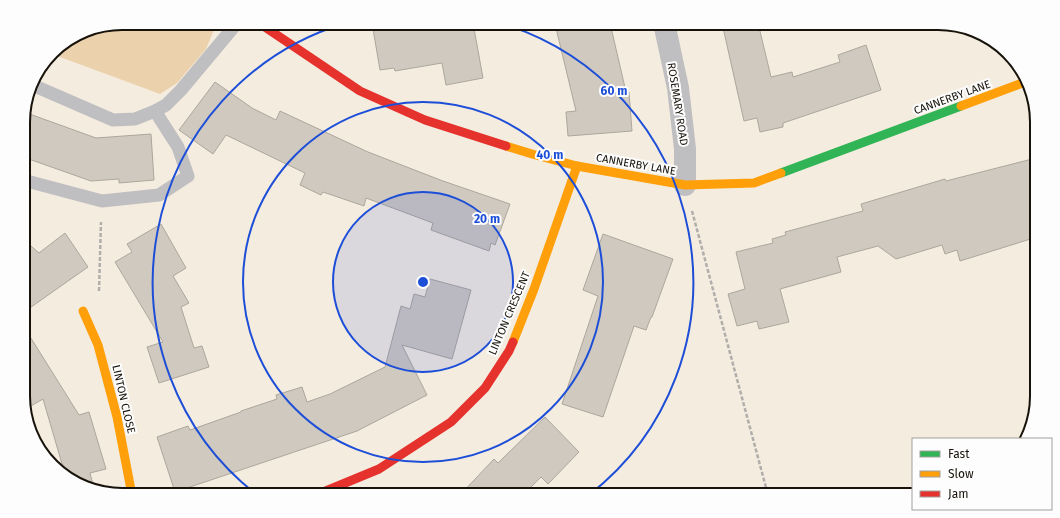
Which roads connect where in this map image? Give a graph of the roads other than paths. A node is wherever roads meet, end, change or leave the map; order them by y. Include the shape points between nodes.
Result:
1 (231, 30) edge
2 (269, 30) edge
3 (666, 30) edge
4 (1021, 83) edge
5 (37, 87) edge
6 (154, 111) junction
7 (578, 166) junction
8 (30, 182) edge
9 (685, 185) junction
10 (83, 311) road end
11 (131, 488) edge
12 (333, 488) edge

1 - 6 lane via 181,90 166,105
2 - 7 street, CANNERBY LANE via 360,92 396,108 425,120
3 - 9 street, ROSEMARY ROAD via 678,88 685,149
4 - 9 street, CANNERBY LANE via 754,183
5 - 6 lane via 113,120 135,119
6 - 8 lane via 178,147 188,176 159,195 102,200
7 - 9 street, CANNERBY LANE
7 - 12 street, LINTON CRESCENT via 509,351 486,388 451,422 379,469
10 - 11 street, LINTON CLOSE via 98,345 117,417

